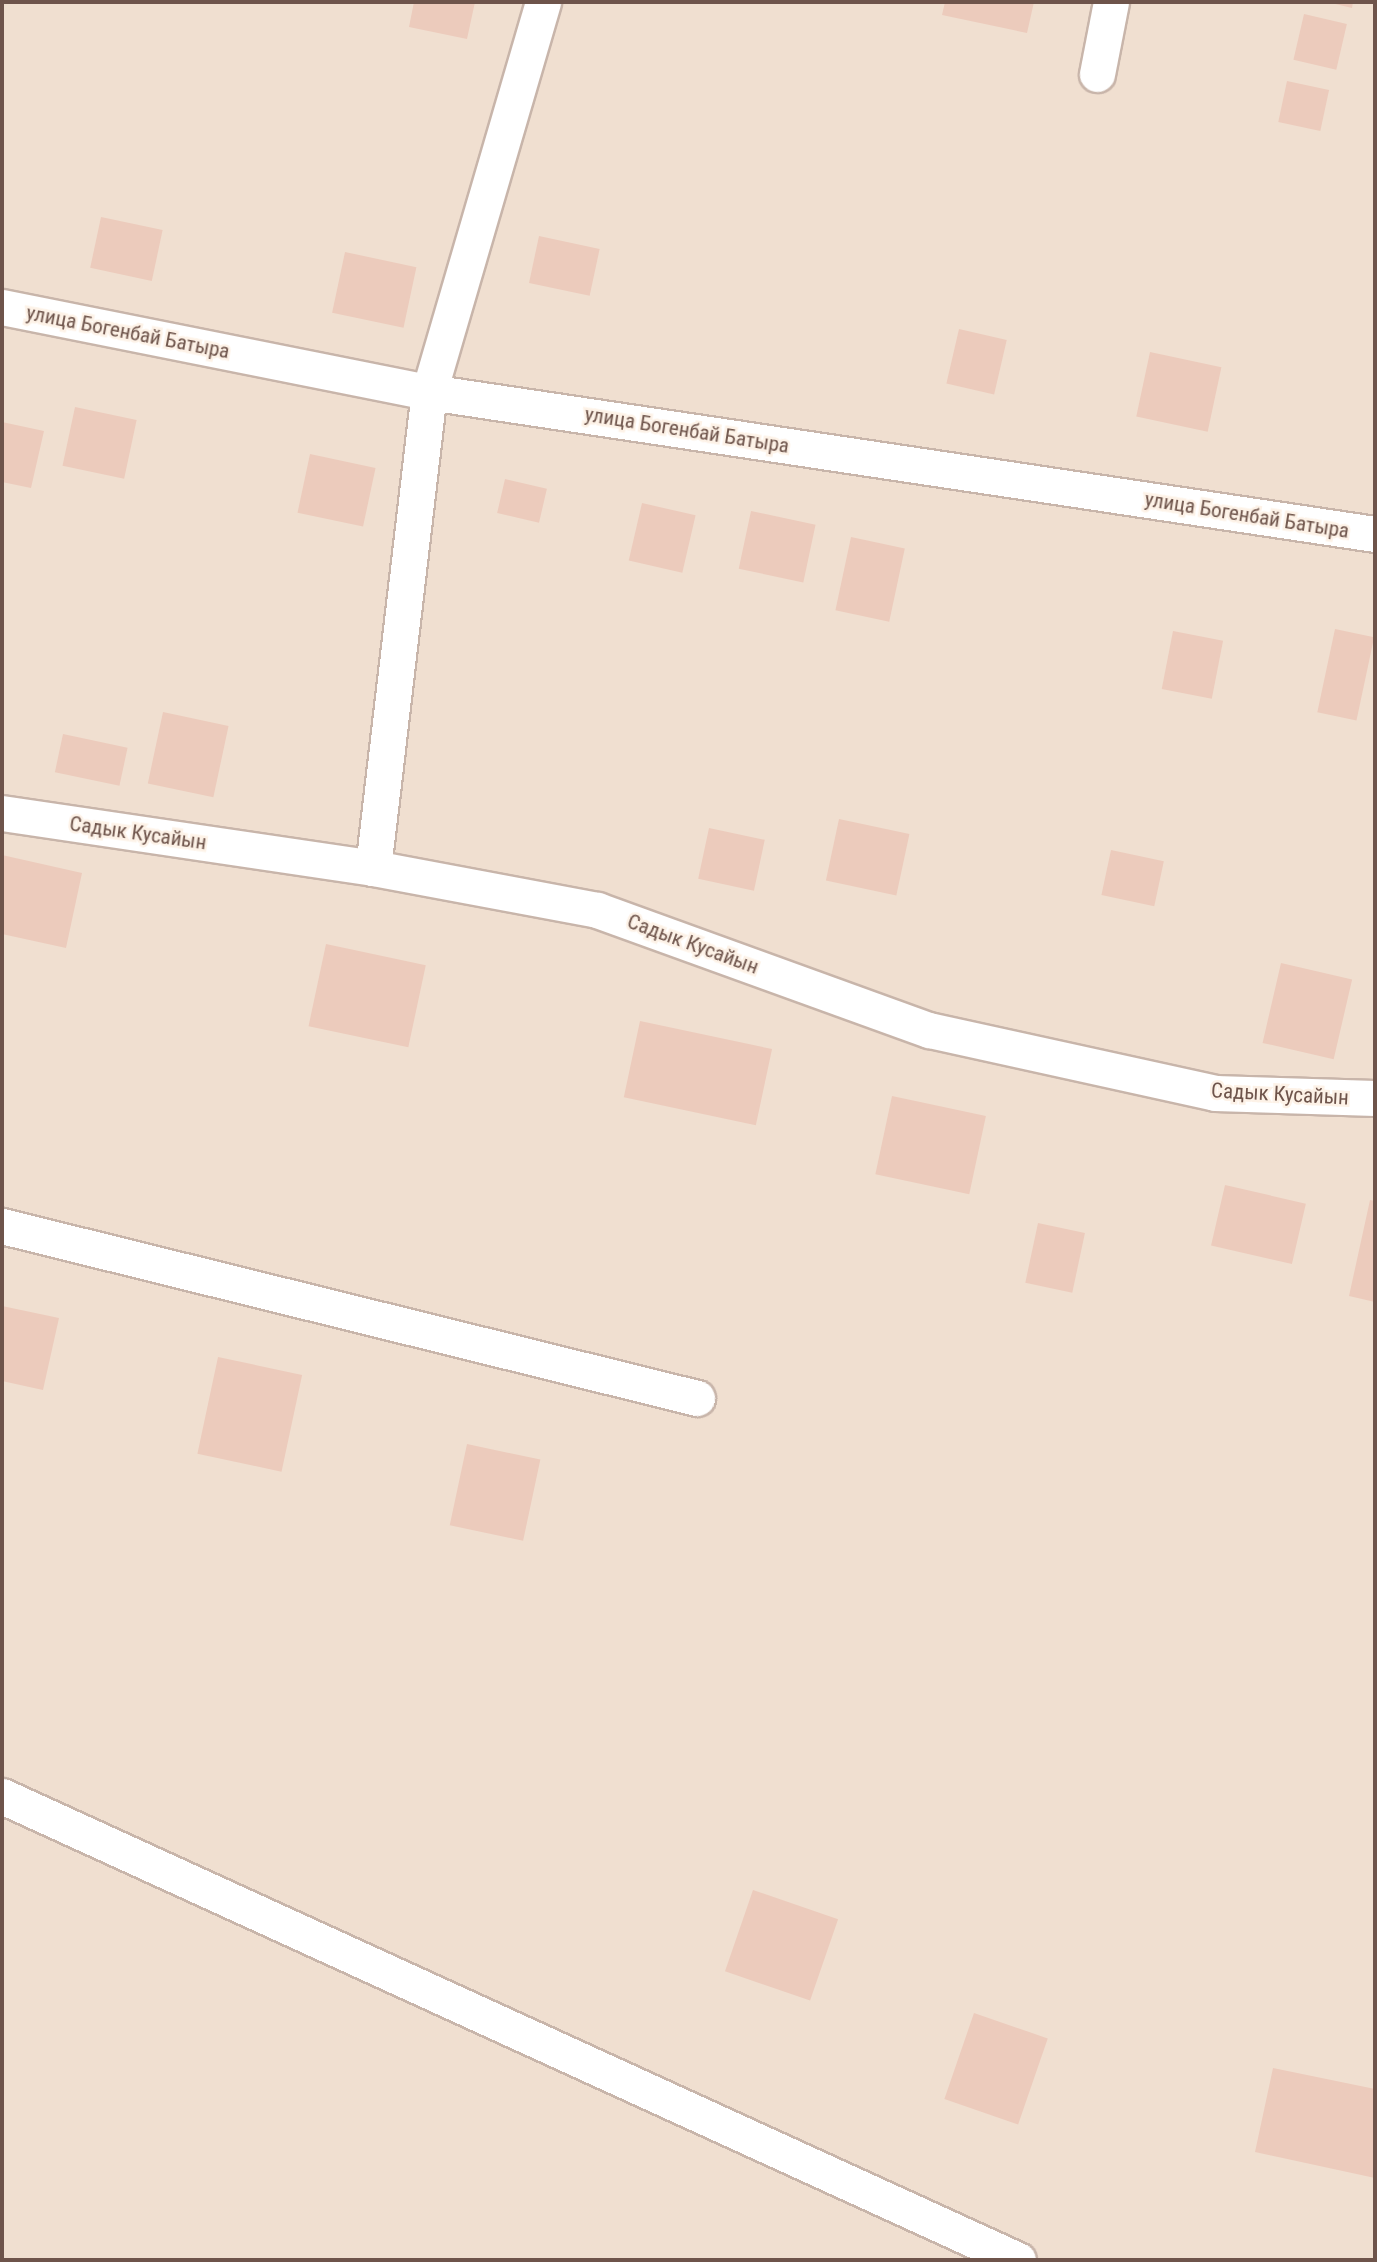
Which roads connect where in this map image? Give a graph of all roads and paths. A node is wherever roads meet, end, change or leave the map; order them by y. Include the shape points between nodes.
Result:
1 (543, 2) edge
2 (1111, 2) edge
3 (1097, 74) dead end
4 (2, 307) edge
5 (429, 392) junction
6 (1375, 534) edge
7 (2, 813) edge
8 (373, 868) junction
9 (1375, 1098) edge
10 (2, 1226) edge
11 (697, 1398) dead end
12 (2, 1796) edge
13 (1018, 2260) edge

1 - 5 street
2 - 3 street
4 - 5 street, улица Богенбай Батыра
5 - 6 street, улица Богенбай Батыра
5 - 8 street
7 - 8 street, Садык Кусайын
8 - 9 street, Садык Кусайын via 597,910 929,1030 1215,1093
10 - 11 street
12 - 13 street

